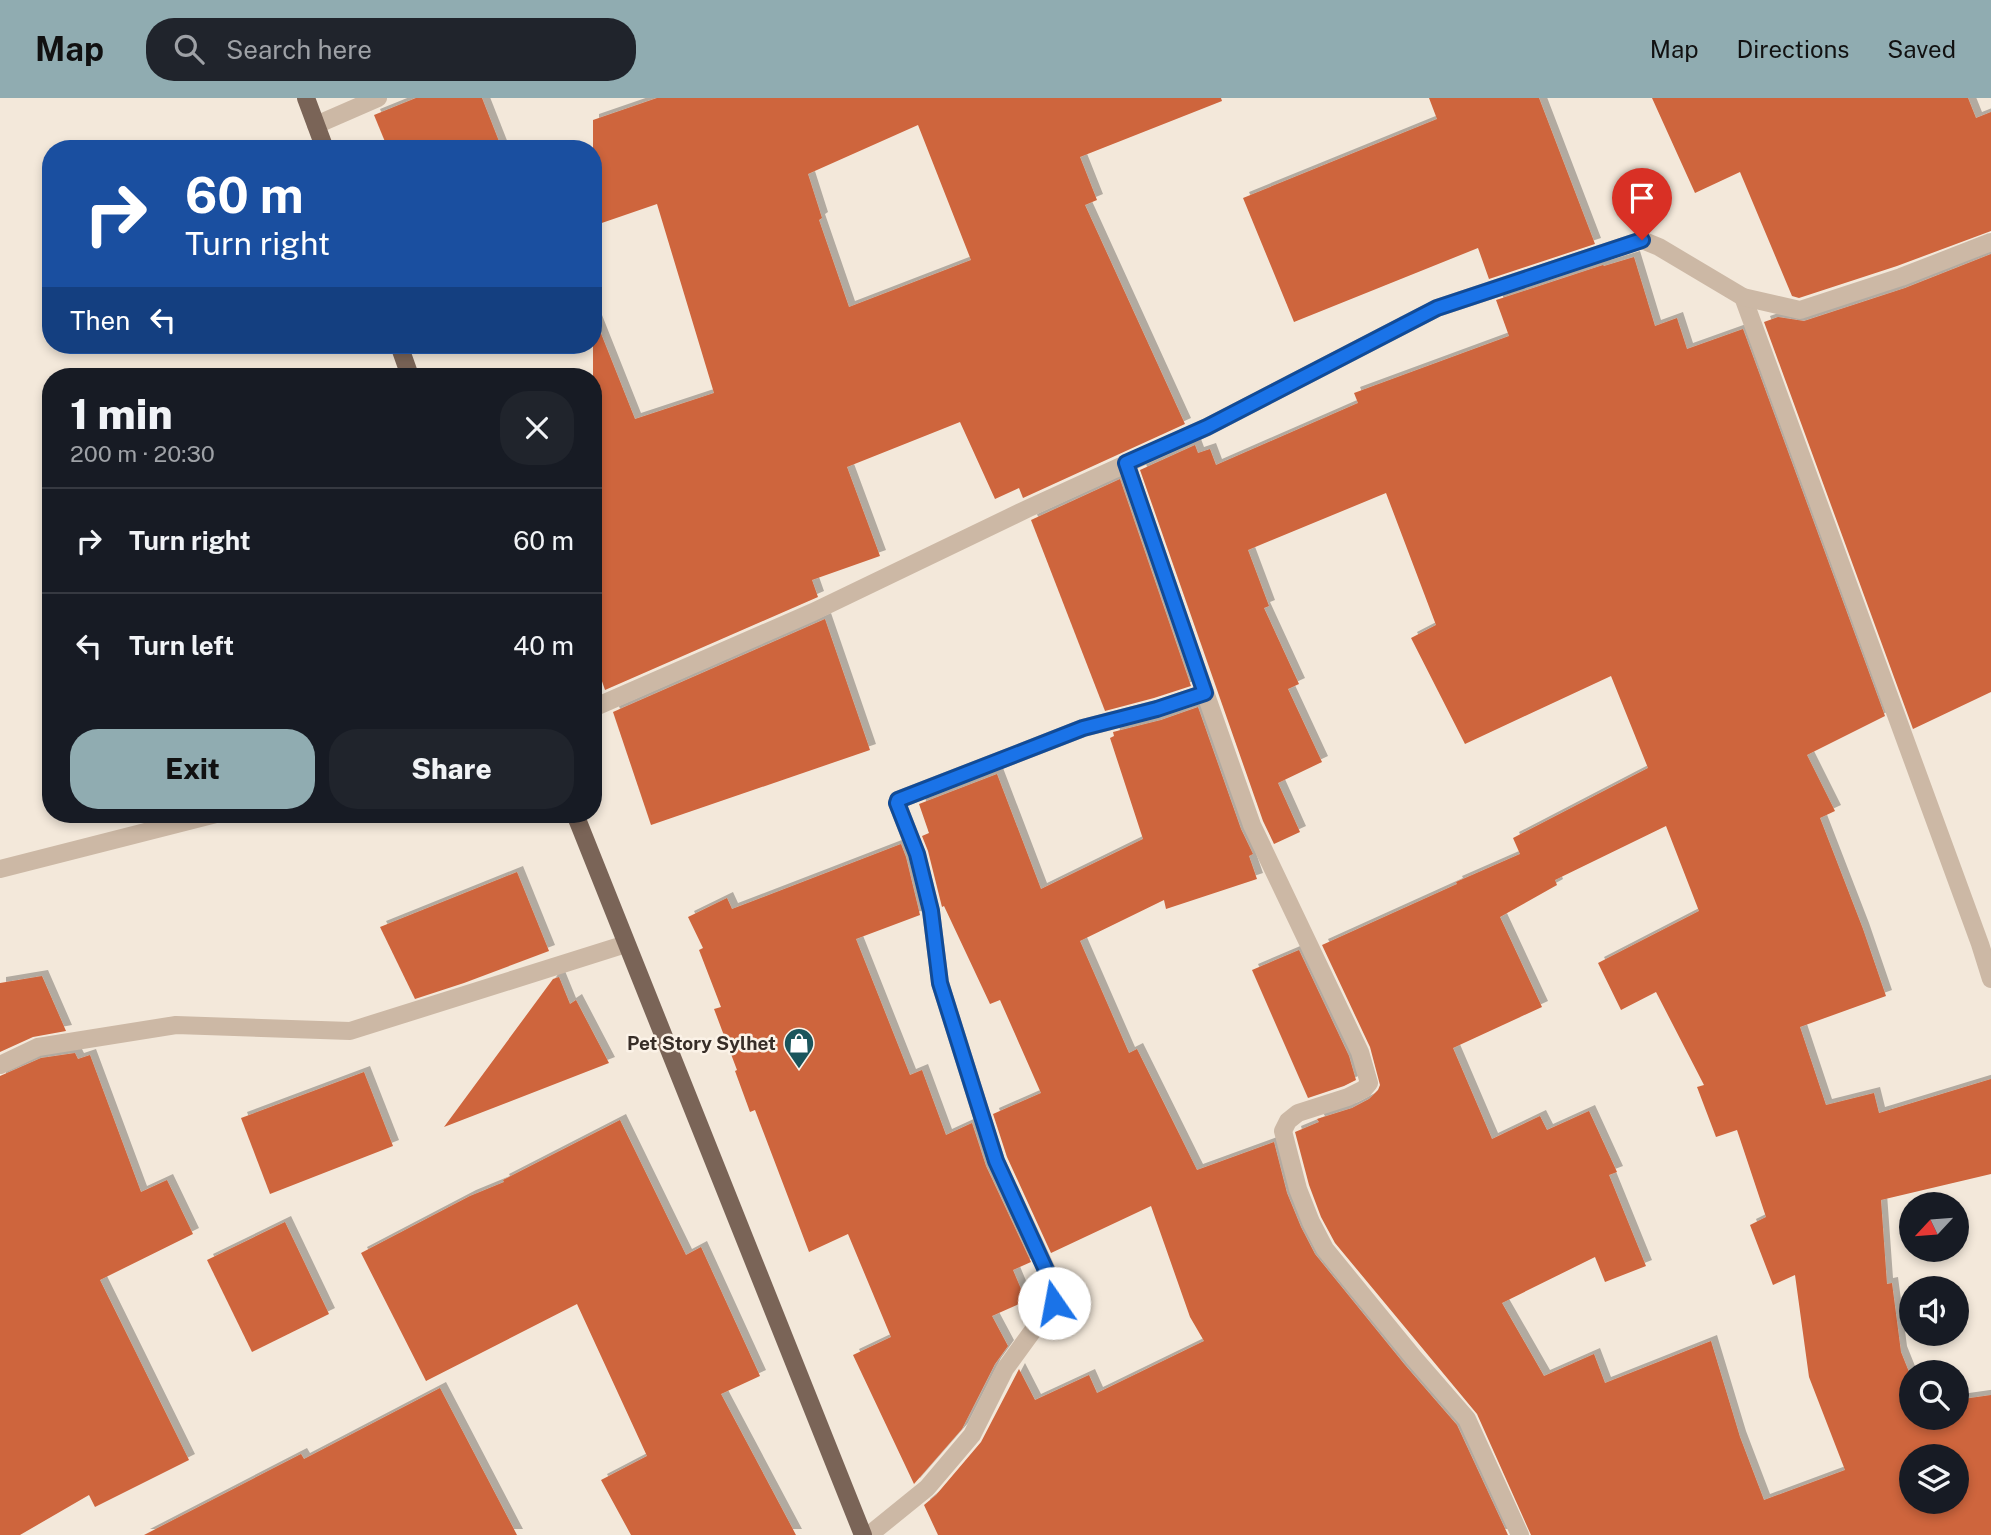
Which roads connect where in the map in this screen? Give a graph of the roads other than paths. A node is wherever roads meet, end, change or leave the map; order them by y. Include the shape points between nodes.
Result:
1 (306, 98) edge
2 (378, 98) edge
3 (316, 125) junction
4 (322, 140) edge
5 (1991, 242) edge
6 (1743, 297) junction
7 (1126, 463) junction
8 (1205, 693) junction
9 (602, 704) edge
10 (181, 823) edge
11 (579, 823) edge
12 (0, 869) edge
13 (626, 944) junction
14 (1991, 979) edge
15 (0, 1065) edge
16 (863, 1535) edge
17 (869, 1535) edge
18 (1520, 1535) edge

1 - 3 main road
2 - 3 street
3 - 4 main road
5 - 6 street via 1800,310
6 - 7 street via 1642,240 1437,308 1207,427
6 - 14 street
7 - 8 street
7 - 9 street via 813,612
8 - 17 street via 1083,728 898,800 931,911 940,983 996,1161 1056,1292 1054,1303 1005,1369 972,1435 927,1488
8 - 18 street via 1252,825 1360,1052 1368,1083 1348,1097 1297,1112 1288,1121 1283,1131 1298,1189 1325,1248 1467,1419
10 - 12 street
11 - 13 main road
13 - 15 street via 349,1031 176,1025 37,1047
13 - 16 main road

